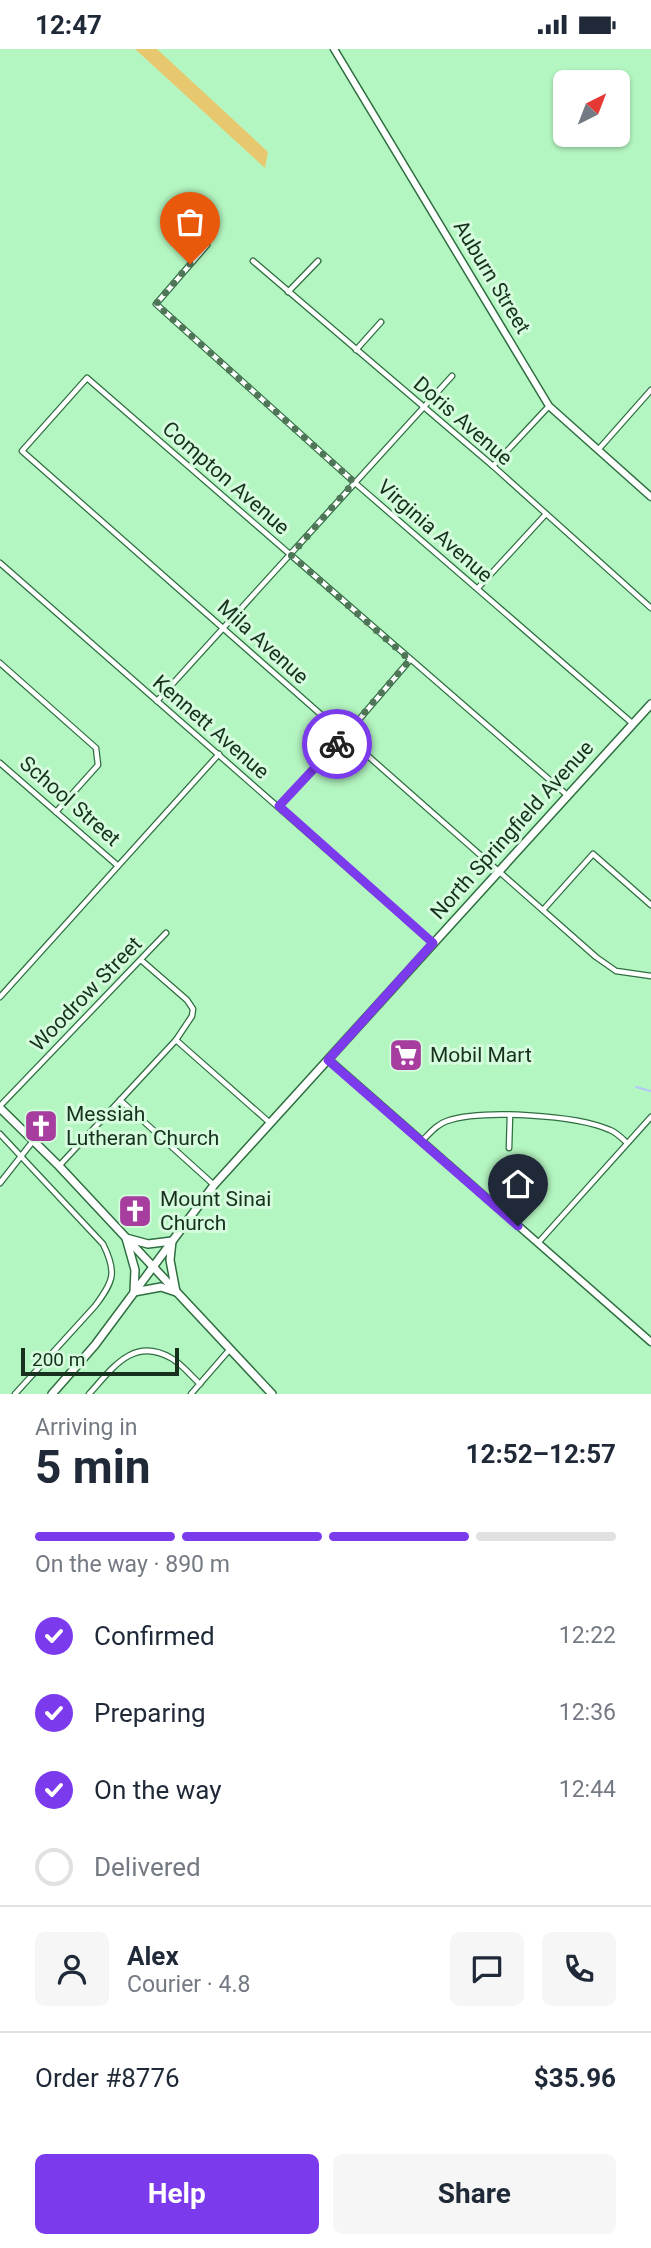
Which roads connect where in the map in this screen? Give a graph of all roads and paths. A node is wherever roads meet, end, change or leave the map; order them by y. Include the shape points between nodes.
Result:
1 (334, 49) edge
2 (207, 244) dead end
3 (253, 261) dead end
4 (318, 261) dead end
5 (288, 292) junction
6 (381, 322) dead end
7 (356, 351) junction
8 (452, 376) dead end
9 (87, 378) joint
10 (651, 390) edge
11 (549, 406) junction
12 (424, 408) junction
13 (598, 450) junction
14 (493, 466) junction
15 (354, 482) junction
16 (651, 497) edge
17 (545, 515) junction
18 (291, 555) junction
19 (0, 562) edge
20 (478, 589) junction
21 (651, 608) edge
22 (223, 627) junction
23 (410, 660) junction
24 (0, 663) edge
25 (157, 701) junction
26 (651, 704) edge
27 (633, 724) junction
28 (345, 736) junction
29 (219, 754) junction
30 (0, 763) edge
31 (567, 795) junction
32 (279, 806) junction
33 (55, 812) junction
34 (117, 865) junction
35 (500, 872) junction
36 (651, 905) edge
37 (543, 910) junction
38 (166, 933) dead end
39 (433, 943) junction
40 (141, 960) junction
41 (651, 976) edge
42 (0, 997) edge
43 (176, 1040) junction
44 (328, 1060) junction
45 (120, 1100) junction
46 (0, 1107) edge
47 (510, 1115) junction
48 (651, 1117) edge
49 (271, 1123) junction
50 (0, 1135) edge
51 (33, 1141) junction
52 (422, 1141) junction
53 (627, 1143) junction
54 (509, 1149) dead end
55 (22, 1157) junction
56 (59, 1167) junction
57 (0, 1183) edge
58 (214, 1185) junction
59 (126, 1238) junction
60 (172, 1241) junction
61 (538, 1243) junction
62 (152, 1266) junction
63 (176, 1291) junction
64 (134, 1292) junction
65 (651, 1342) edge
66 (230, 1349) junction
67 (200, 1384) junction
68 (15, 1394) edge
69 (52, 1394) edge
70 (89, 1394) edge
71 (191, 1394) edge
72 (272, 1394) edge

1 - 11 main road, Auburn Street
2 - 15 street, Virginia Avenue via 156,304
3 - 5 street, Doris Avenue
4 - 5 street
5 - 7 street, Doris Avenue
6 - 7 street
7 - 12 street, Doris Avenue
8 - 12 street
9 - 18 street, Compton Avenue
9 - 22 street, Mila Avenue via 22,451
10 - 13 street
11 - 13 main road, Auburn Street
11 - 14 street
12 - 14 street, Doris Avenue
12 - 15 street
13 - 16 main road, Auburn Street
14 - 17 street, Doris Avenue
15 - 18 street
15 - 20 street, Virginia Avenue
17 - 20 street
17 - 21 street, Doris Avenue
18 - 22 street
18 - 23 street, Compton Avenue
19 - 25 street, Kennett Avenue
20 - 27 street, Virginia Avenue
22 - 25 street
22 - 28 street, Mila Avenue
23 - 28 street
23 - 31 street, Compton Avenue
24 - 33 street via 96,748 98,765
25 - 29 street, Kennett Avenue
26 - 27 main road, North Springfield Avenue
27 - 31 main road, North Springfield Avenue
28 - 32 street
28 - 35 street, Mila Avenue
29 - 32 street, Kennett Avenue
29 - 34 street
30 - 33 street, School Street
31 - 35 main road, North Springfield Avenue
32 - 39 street, Kennett Avenue
33 - 34 street, School Street
34 - 42 street
35 - 37 street, Mila Avenue
35 - 39 main road, North Springfield Avenue
36 - 37 street via 593,854
37 - 41 street, Mila Avenue via 616,971
38 - 40 street, Woodrow Street
39 - 44 main road, North Springfield Avenue
40 - 43 street via 193,1009
40 - 46 street, Woodrow Street
43 - 45 street
43 - 49 street
44 - 49 main road, North Springfield Avenue
44 - 52 main road
45 - 56 street
45 - 58 street
46 - 51 main road
47 - 52 street via 445,1121
47 - 53 street via 596,1126
47 - 54 street
48 - 53 street
49 - 58 main road, North Springfield Avenue
50 - 55 street
51 - 55 street
51 - 56 main road
52 - 61 main road
53 - 61 street
55 - 57 street
55 - 68 street via 103,1244 113,1275 95,1306
56 - 59 main road
58 - 60 main road, North Springfield Avenue
59 - 60 main road via 148,1244
59 - 62 main road
59 - 64 main road via 135,1270
60 - 62 main road, North Springfield Avenue
60 - 63 main road via 170,1260
61 - 65 main road
62 - 63 main road
62 - 64 main road, North Springfield Avenue
63 - 64 main road via 161,1287
63 - 66 main road
64 - 69 main road, North Springfield Avenue
66 - 67 street
66 - 72 main road
67 - 70 street via 172,1358 137,1351 120,1360
67 - 71 street

